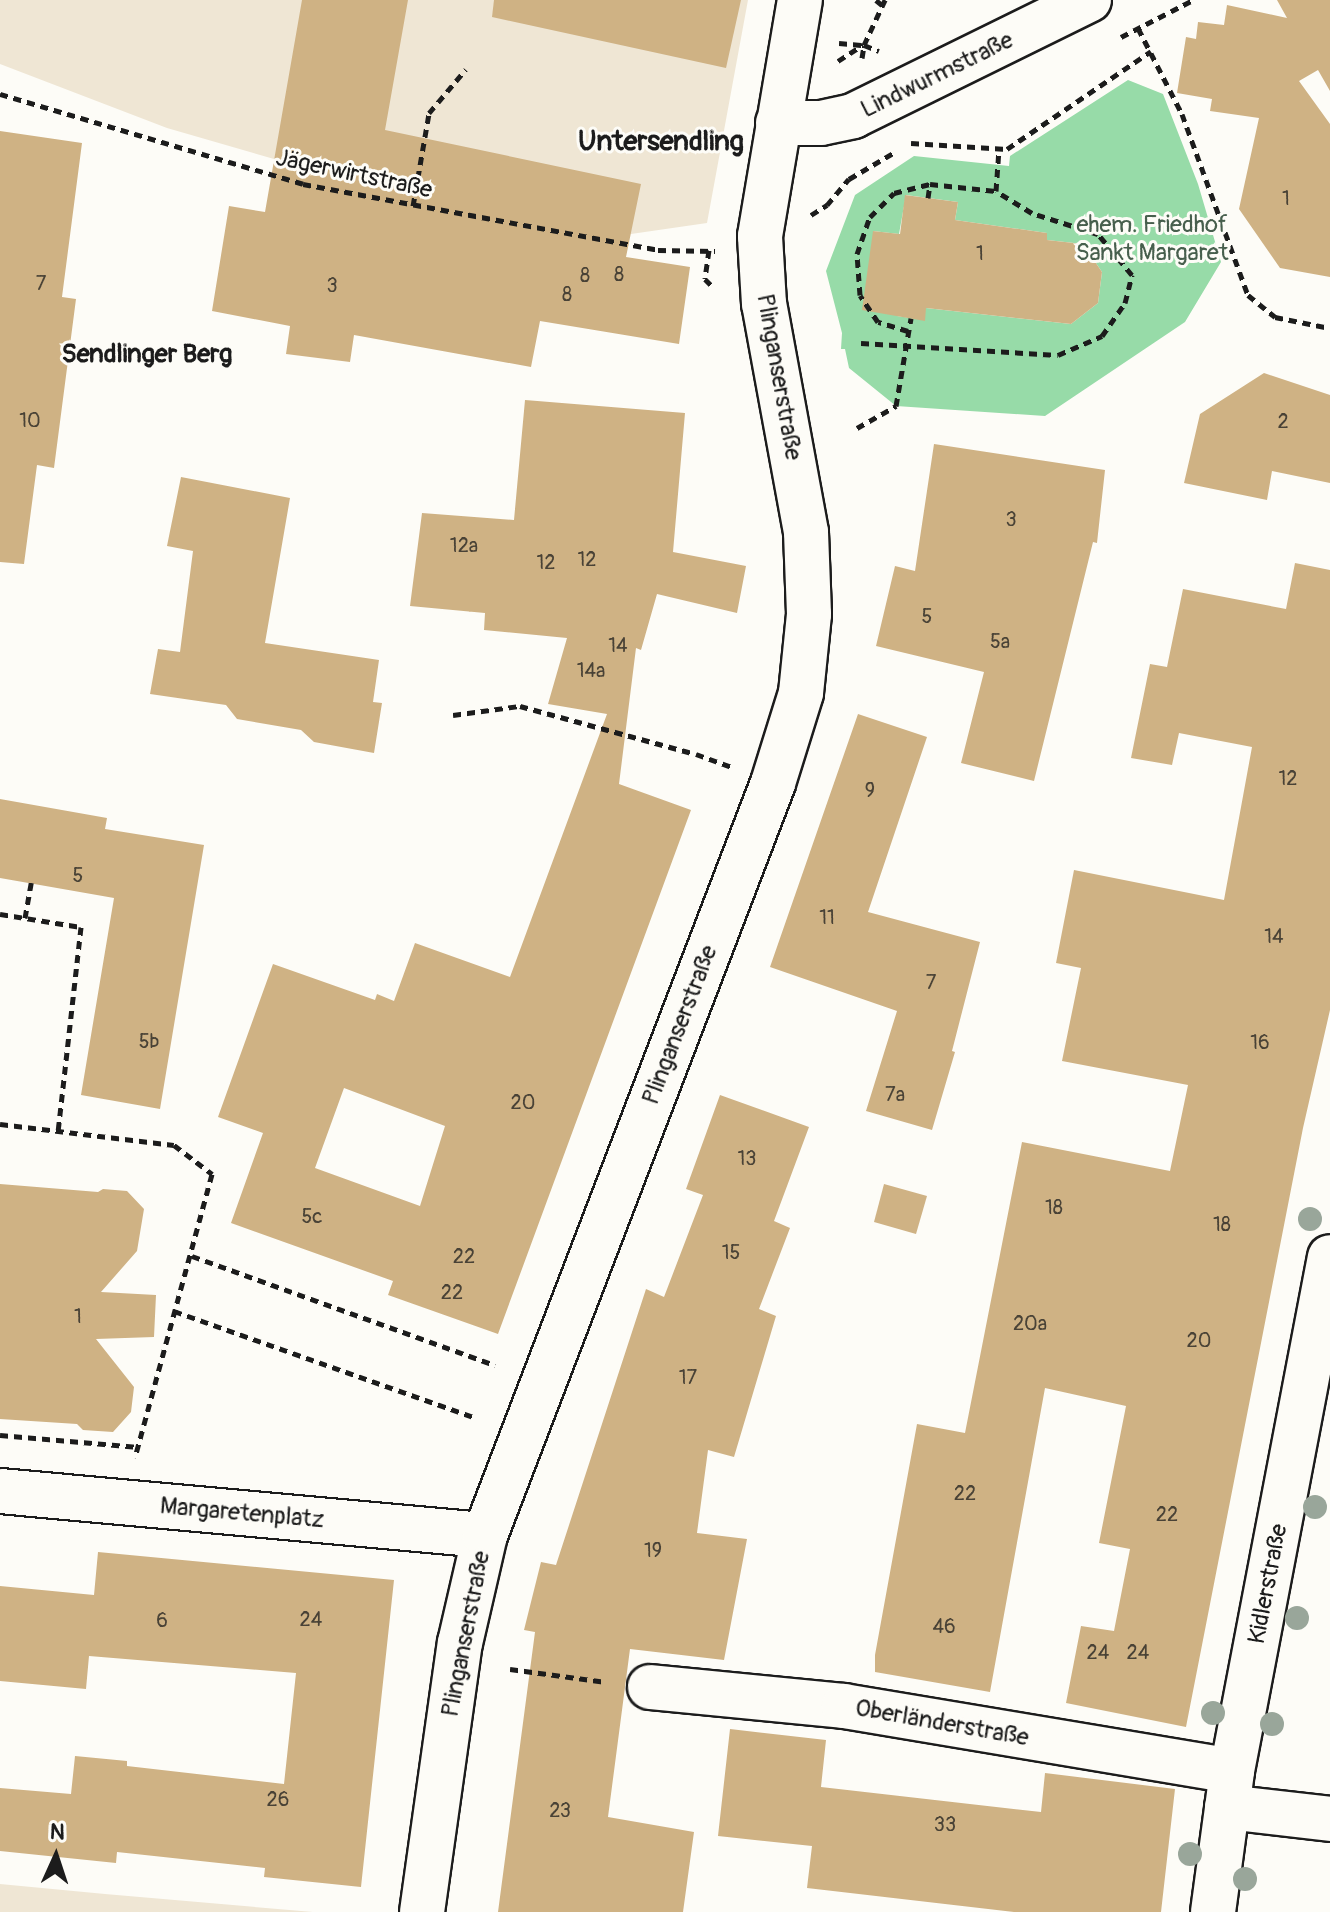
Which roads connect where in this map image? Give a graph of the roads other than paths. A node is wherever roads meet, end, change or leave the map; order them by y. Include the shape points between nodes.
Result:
1 (800, 0) edge
2 (1089, 0) edge
3 (778, 123) junction
4 (1330, 1257) edge
5 (0, 1491) edge
6 (485, 1535) junction
7 (650, 1687) road end
8 (1230, 1789) junction
9 (1330, 1819) edge
10 (422, 1912) edge
11 (1213, 1912) edge

1 - 3 main road, Plinganserstraße
2 - 3 main road, Lindwurmstraße via 853,116
3 - 6 main road, Plinganserstraße via 760,236 764,304 806,532 809,614 801,693 773,783
4 - 8 main road, Kidlerstraße
5 - 6 main road, Margaretenplatz
6 - 10 main road, Plinganserstraße via 460,1643
7 - 8 main road, Oberländerstraße via 844,1706
8 - 9 main road, Oberländerstraße
8 - 11 main road, Kidlerstraße

